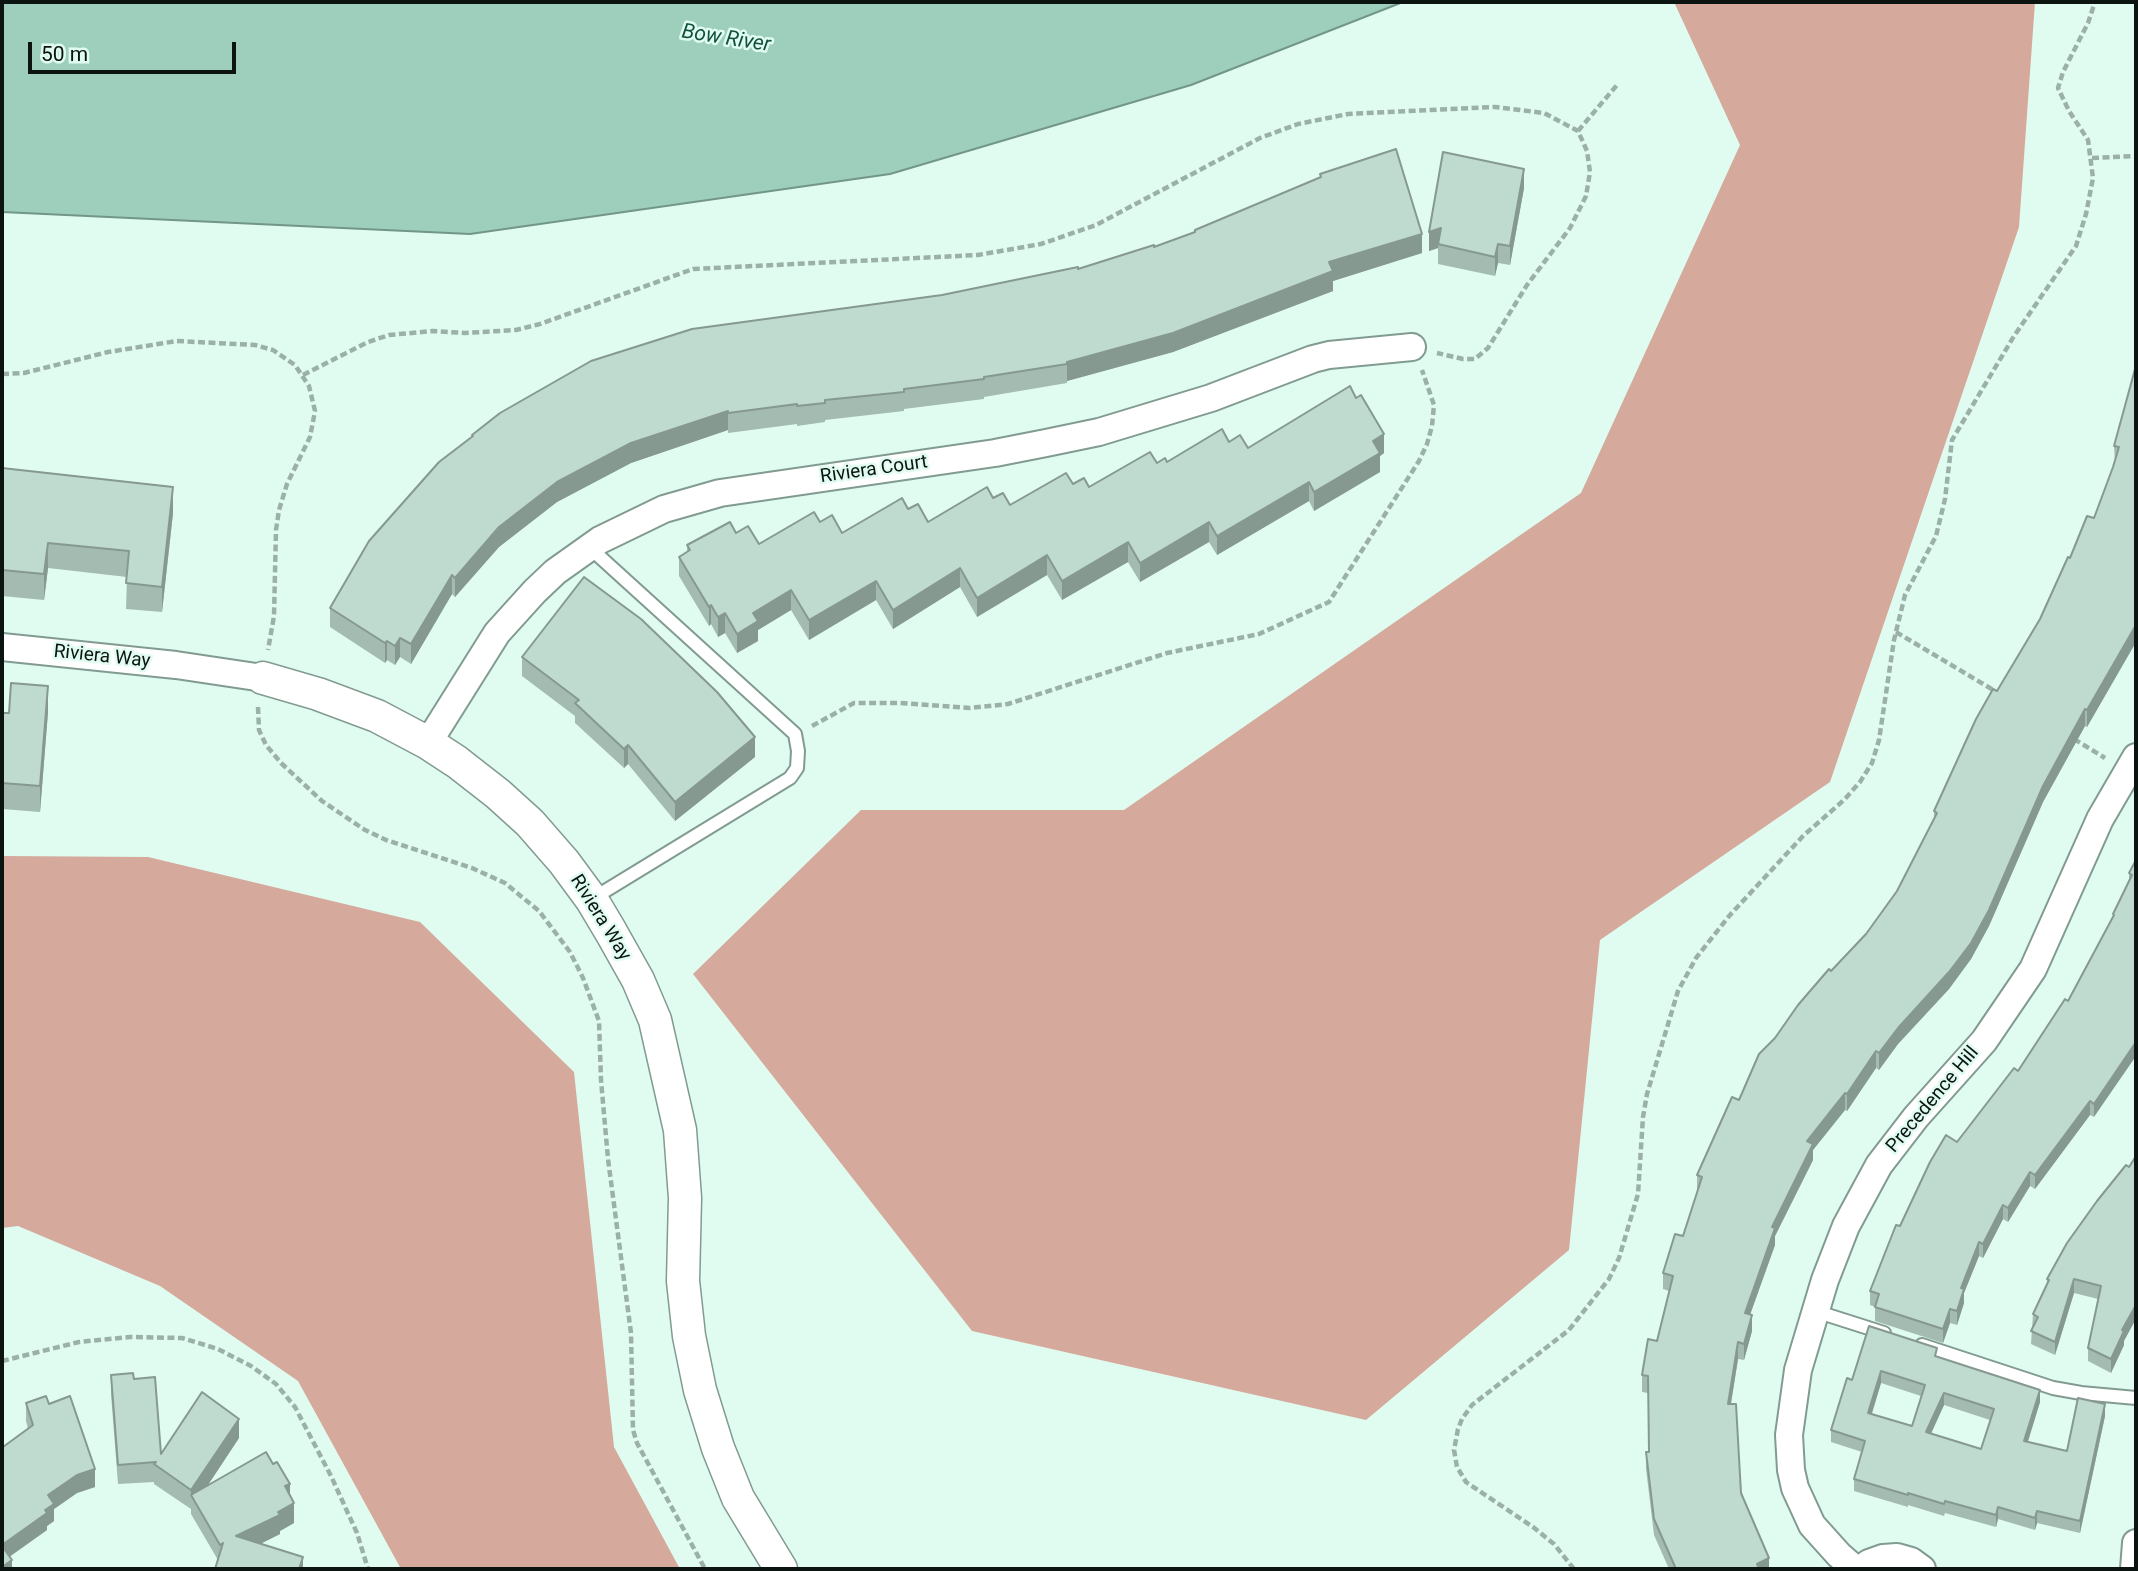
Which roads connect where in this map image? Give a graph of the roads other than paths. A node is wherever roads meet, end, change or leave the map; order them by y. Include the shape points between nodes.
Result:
1 (1412, 347) road end
2 (589, 547) junction
3 (2, 647) edge
4 (263, 678) joint
5 (428, 743) junction
6 (2136, 757) edge
7 (592, 900) junction
8 (1815, 1311) junction
9 (2136, 1398) edge
10 (2136, 1543) edge
11 (781, 1569) edge
12 (1855, 1569) edge
13 (1861, 1569) edge
14 (1922, 1569) edge
15 (2134, 1569) edge

1 - 2 street, Riviera Court via 1313,359 1211,398 1099,432 995,453 720,493 664,509
2 - 5 street, Riviera Court via 555,572 511,617
2 - 7 lane via 795,734 798,751 797,768 790,778
3 - 4 street, Riviera Way
4 - 5 street, Riviera Way via 358,708
5 - 7 street, Riviera Way via 530,823
6 - 8 street, Precedence Hill via 2100,820 2045,947 2018,994 1984,1041 1898,1139 1867,1184 1846,1226
7 - 11 street, Riviera Way via 638,980 655,1020 668,1074 682,1157 683,1281 701,1390 738,1498
8 - 9 lane via 2053,1388
8 - 12 street, Precedence Hill via 1794,1391 1791,1470 1812,1525
10 - 15 street
13 - 14 street via 1897,1557

